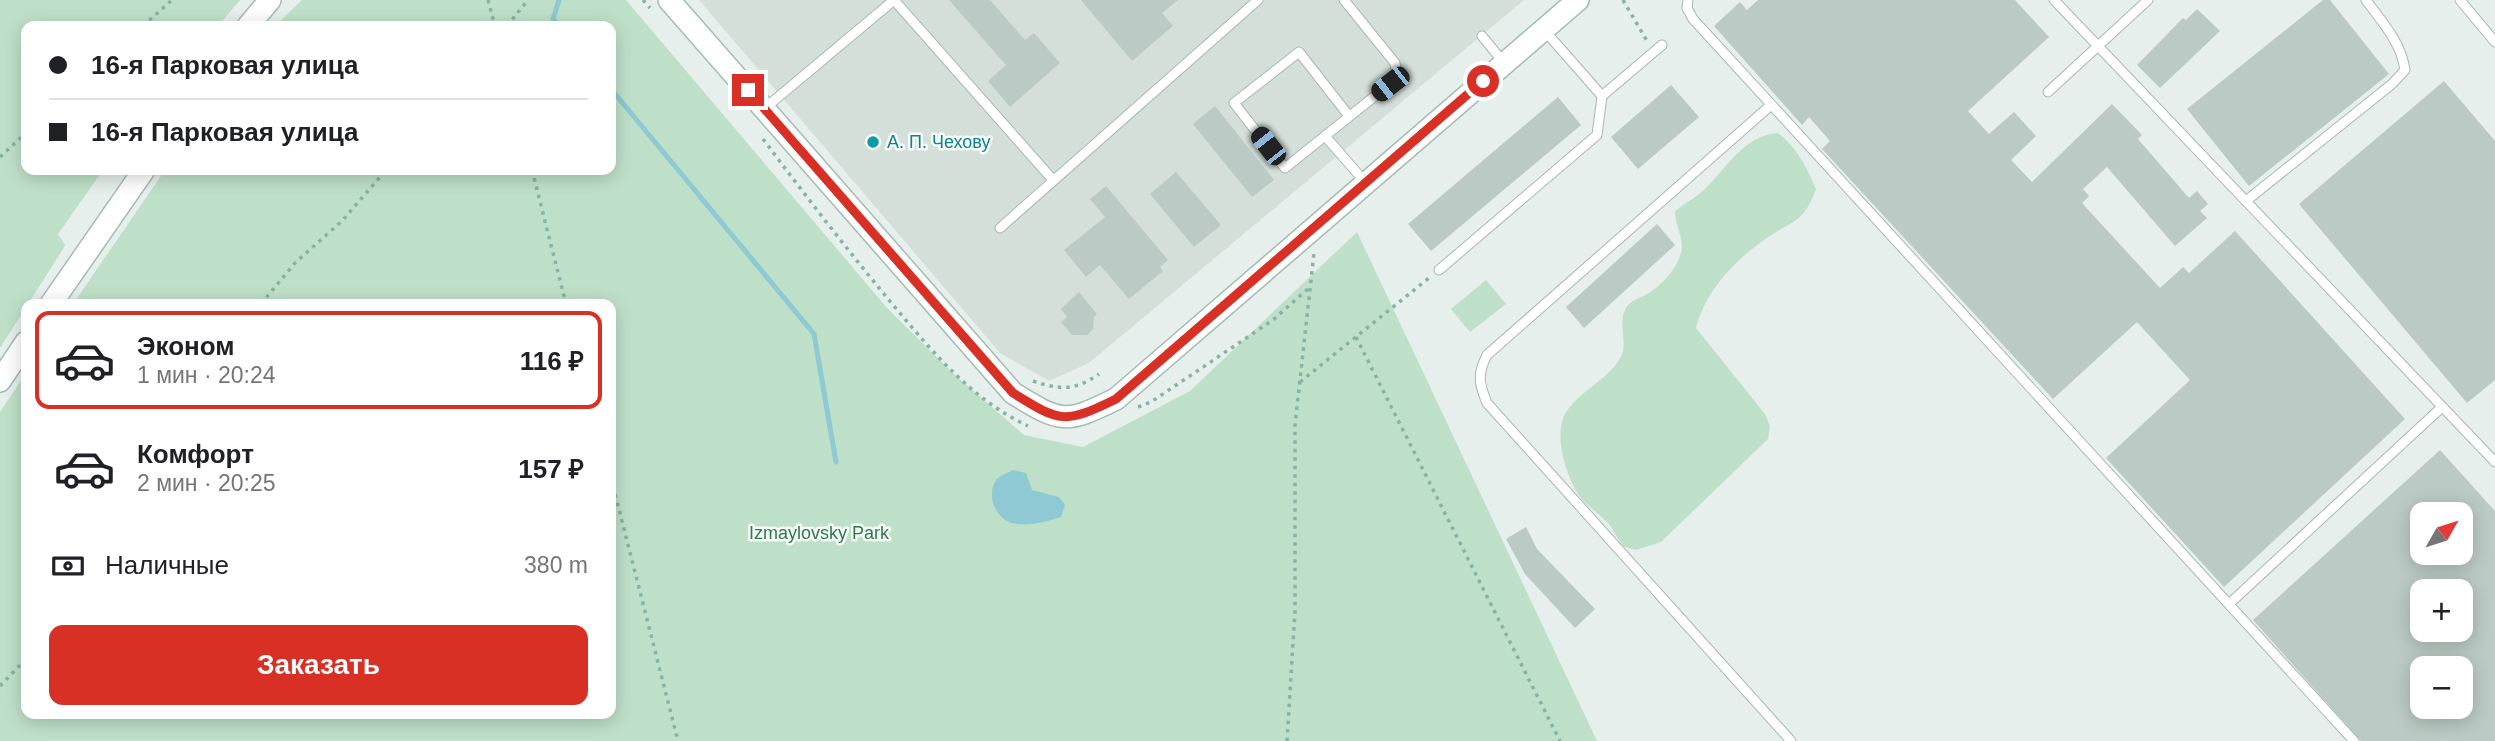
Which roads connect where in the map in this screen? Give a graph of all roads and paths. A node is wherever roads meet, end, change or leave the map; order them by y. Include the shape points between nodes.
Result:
1 (172, 0) edge
2 (270, 0) edge
3 (488, 0) edge
4 (528, 0) edge
5 (643, 0) edge
6 (894, 0) edge
7 (1258, 0) edge
8 (1344, 0) edge
9 (1578, 0) edge
10 (1623, 0) edge
11 (1688, 0) edge
12 (2054, 0) edge
13 (2148, 0) edge
14 (2366, 0) edge
15 (2460, 0) edge
16 (661, 5) edge
17 (149, 21) edge
18 (252, 21) edge
19 (494, 21) edge
20 (511, 21) edge
21 (1544, 29) junction
22 (1482, 36) dead end
23 (2495, 42) edge
24 (1662, 45) dead end
25 (2098, 46) junction
26 (1653, 52) junction
27 (1504, 63) junction
28 (2048, 92) dead end
29 (1602, 96) junction
30 (1772, 105) junction
31 (764, 108) junction
32 (1349, 116) junction
33 (757, 132) dead end
34 (1325, 136) junction
35 (21, 138) edge
36 (0, 157) edge
37 (141, 175) edge
38 (382, 175) edge
39 (533, 175) edge
40 (1053, 180) junction
41 (1365, 182) junction
42 (2246, 201) junction
43 (999, 228) dead end
44 (1314, 247) dead end
45 (1439, 270) joint
46 (1310, 287) junction
47 (54, 299) edge
48 (265, 299) edge
49 (565, 299) edge
50 (1356, 337) junction
51 (21, 350) edge
52 (0, 381) edge
53 (1300, 382) junction
54 (2442, 407) junction
55 (1126, 412) dead end
56 (1032, 428) dead end
57 (2495, 462) edge
58 (616, 498) edge
59 (2229, 604) junction
60 (21, 664) edge
61 (0, 686) edge
62 (678, 741) edge
63 (1287, 741) edge
64 (1560, 741) edge
65 (1791, 741) edge
66 (2354, 741) edge

1 - 17 path
2 - 18 main road
3 - 19 path
4 - 20 path
5 - 16 path
6 - 31 lane
6 - 40 lane
7 - 40 lane
8 - 32 lane via 1391,55 1398,70 1390,84
9 - 21 main road
10 - 26 path
11 - 30 lane via 1693,19
12 - 25 lane
13 - 25 lane
14 - 42 lane via 2403,55 2405,70
15 - 23 lane
16 - 31 main road
21 - 27 main road
21 - 29 lane
22 - 27 lane
24 - 26 lane
25 - 28 lane
25 - 42 lane
26 - 29 lane
27 - 41 main road
29 - 45 lane via 1597,135
30 - 59 lane
30 - 65 lane via 1487,355 1479,370 1479,385 1488,403
31 - 41 main road via 1013,393 1050,417 1079,417 1116,399
32 - 34 lane
32 - 34 lane via 1298,52 1234,103 1285,168
33 - 56 path via 926,344 979,397
34 - 41 lane
35 - 36 path
37 - 47 main road
38 - 48 path
39 - 49 path
40 - 43 lane
42 - 54 lane
44 - 46 path
45 - 50 path
46 - 53 path
46 - 55 path via 1217,359 1151,402
50 - 53 path
50 - 64 path
51 - 52 main road
53 - 63 path
54 - 57 lane
54 - 59 lane
58 - 62 path
59 - 66 lane
60 - 61 path

